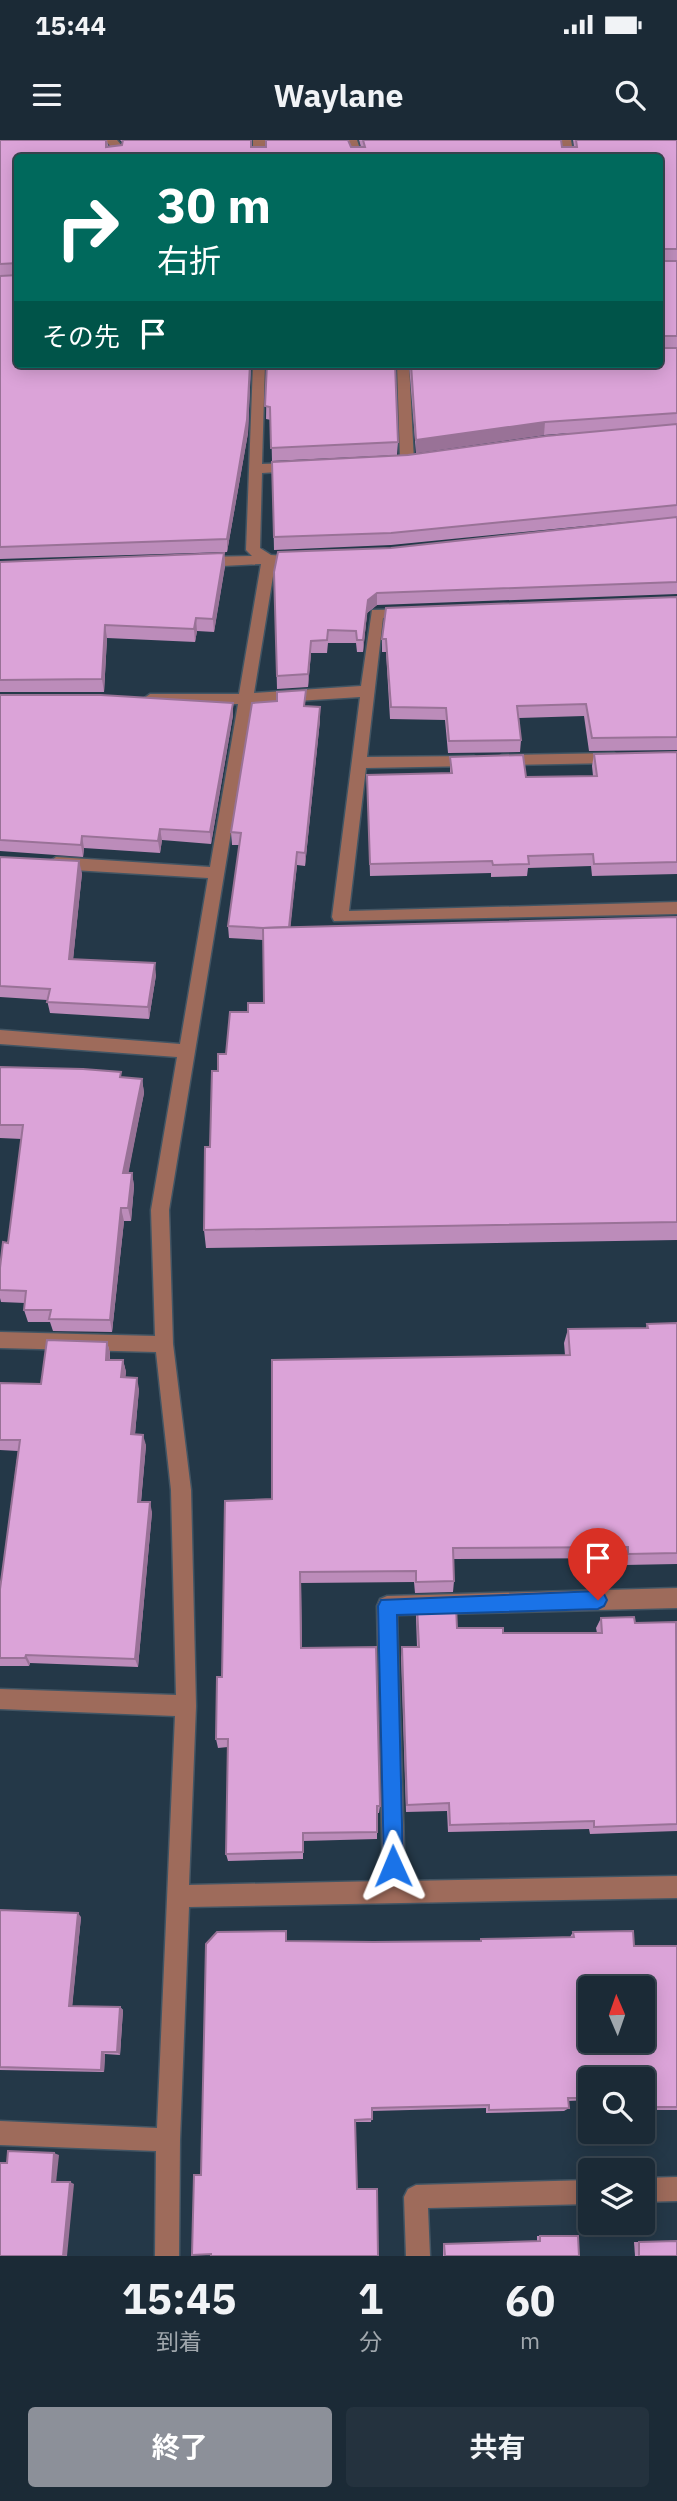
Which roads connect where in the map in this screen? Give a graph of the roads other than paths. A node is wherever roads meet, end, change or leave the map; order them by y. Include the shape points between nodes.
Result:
1 (259, 368) edge
2 (403, 368) edge
3 (407, 460) edge
4 (311, 466) edge
5 (256, 469) junction
6 (296, 559) edge
7 (269, 560) junction
8 (192, 562) edge
9 (418, 611) edge
10 (367, 691) junction
11 (130, 699) edge
12 (245, 699) junction
13 (635, 758) edge
14 (359, 763) junction
15 (41, 862) edge
16 (216, 873) junction
17 (677, 908) edge
18 (0, 1037) edge
19 (186, 1051) junction
20 (0, 1340) edge
21 (164, 1344) junction
22 (677, 1598) edge
23 (0, 1699) edge
24 (186, 1706) junction
25 (677, 1887) edge
26 (394, 1892) junction
27 (179, 1896) junction
28 (0, 2133) edge
29 (168, 2140) junction
30 (677, 2189) edge
31 (655, 2190) edge
32 (578, 2192) edge
33 (167, 2256) edge
34 (418, 2256) edge

1 - 5 street
2 - 3 street
4 - 5 street
5 - 7 street via 253,550
6 - 7 street
7 - 8 street
7 - 12 street
9 - 10 street via 377,613
10 - 12 street
10 - 14 street
11 - 12 street
12 - 16 street
13 - 14 street
14 - 17 street via 340,917
15 - 16 street
16 - 19 street
18 - 19 street
19 - 21 street via 160,1210
20 - 21 street
21 - 24 street via 181,1490
22 - 26 street via 387,1606
23 - 24 street
24 - 27 street
25 - 26 street
26 - 27 street
27 - 29 street
28 - 29 street
29 - 33 street
30 - 31 street
32 - 34 street via 416,2197

